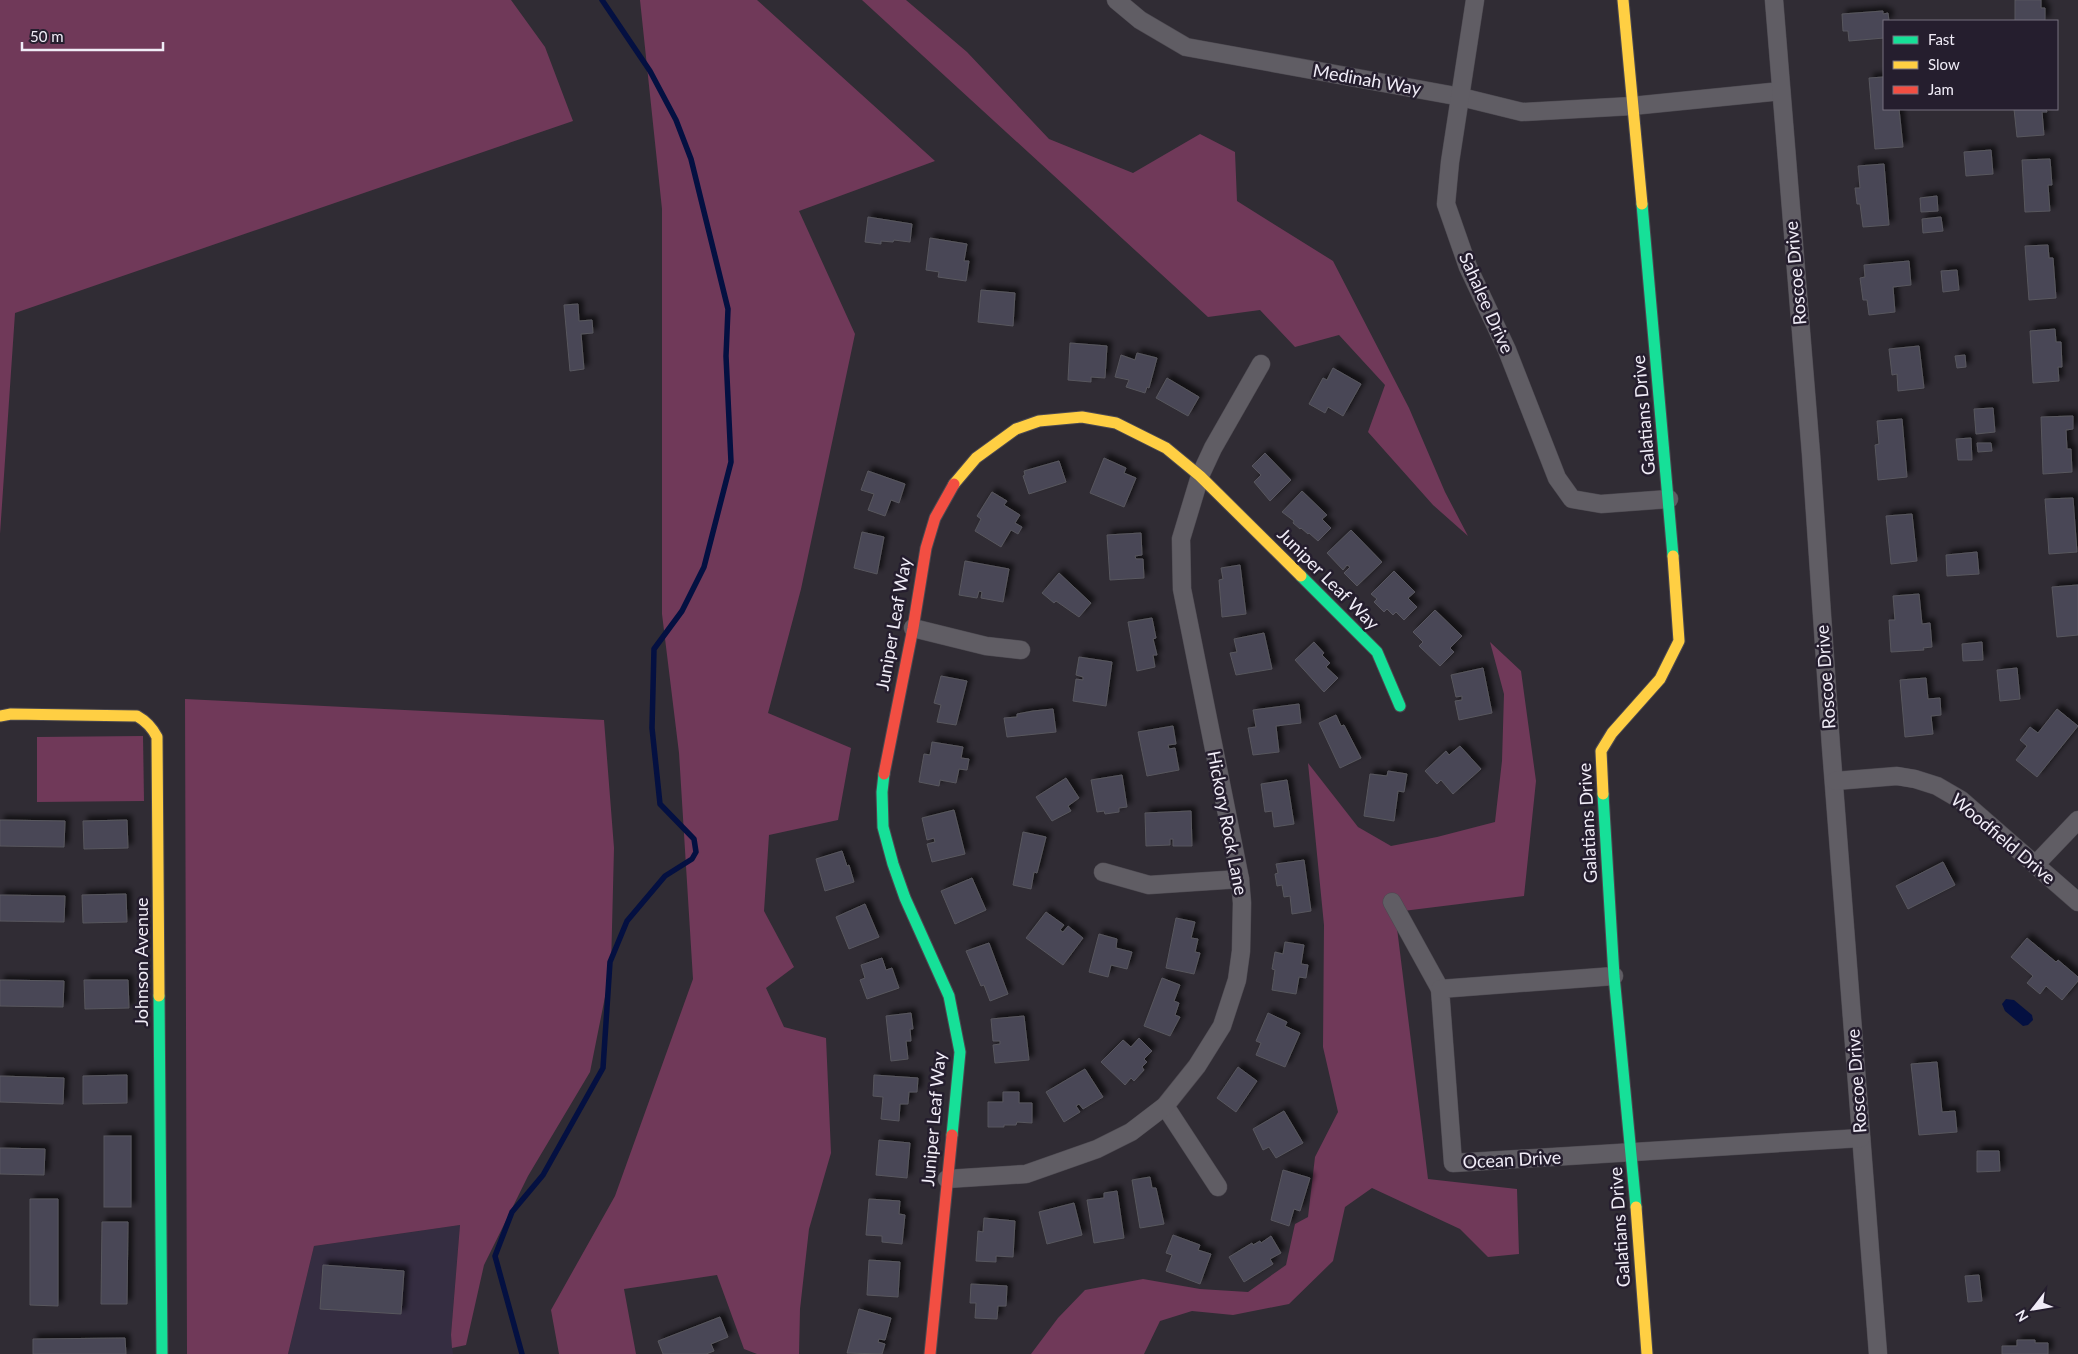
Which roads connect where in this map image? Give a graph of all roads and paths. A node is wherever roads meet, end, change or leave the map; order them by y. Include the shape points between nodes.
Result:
1 (1116, 0) edge
2 (1476, 0) edge
3 (1623, 0) edge
4 (1774, 0) edge
5 (1781, 91) junction
6 (1461, 97) junction
7 (1632, 106) junction
8 (1261, 364) dead end
9 (1200, 476) junction
10 (1669, 499) junction
11 (913, 628) junction
12 (1021, 650) dead end
13 (1400, 706) dead end
14 (0, 716) edge
15 (1835, 781) junction
16 (2078, 820) edge
17 (2036, 864) junction
18 (1103, 872) dead end
19 (1240, 879) junction
20 (1392, 902) dead end
21 (2078, 902) edge
22 (1614, 976) junction
23 (1440, 988) junction
24 (1165, 1106) junction
25 (1861, 1138) junction
26 (1632, 1153) junction
27 (946, 1179) junction
28 (1218, 1186) dead end
29 (162, 1354) edge
30 (930, 1354) edge
31 (1647, 1354) edge
32 (1878, 1354) edge

1 - 6 street, Medinah Way via 1140,20 1186,47
2 - 6 street, Sahalee Drive
3 - 7 street
4 - 5 street, Roscoe Drive
5 - 7 street, Medinah Way
5 - 15 street, Roscoe Drive
6 - 7 street, Medinah Way via 1522,112
6 - 10 street, Sahalee Drive via 1446,204 1468,267 1507,350 1557,478 1572,499 1601,504
7 - 10 street, Galatians Drive
8 - 9 street, Hickory Rock Lane
9 - 11 street, Juniper Leaf Way via 1166,448 1116,423 1082,417 1056,418 1016,429 976,458 953,485 936,518 926,548
9 - 13 street, Juniper Leaf Way via 1377,652
9 - 19 street, Hickory Rock Lane via 1181,539 1182,589
10 - 22 street, Galatians Drive via 1679,641 1660,679 1612,733 1602,751
11 - 12 street via 986,646
11 - 27 street, Juniper Leaf Way via 885,762 883,827 905,898 949,996 960,1052
14 - 29 street, Johnson Avenue via 137,716 146,720 157,737
15 - 17 street, Woodfield Drive via 1897,776 1937,786 1961,800
15 - 25 street, Roscoe Drive
16 - 17 street
17 - 21 street, Woodfield Drive
18 - 19 street via 1149,885
19 - 24 street, Hickory Rock Lane via 1241,951 1237,980 1222,1026 1197,1066
20 - 23 street
22 - 23 street
22 - 26 street, Galatians Drive
23 - 26 street, Ocean Drive via 1453,1163
24 - 27 street, Hickory Rock Lane via 1131,1132 1097,1149 1026,1174
24 - 28 street
25 - 26 street, Ocean Drive
25 - 32 street, Roscoe Drive
26 - 31 street, Galatians Drive
27 - 30 street, Juniper Leaf Way

